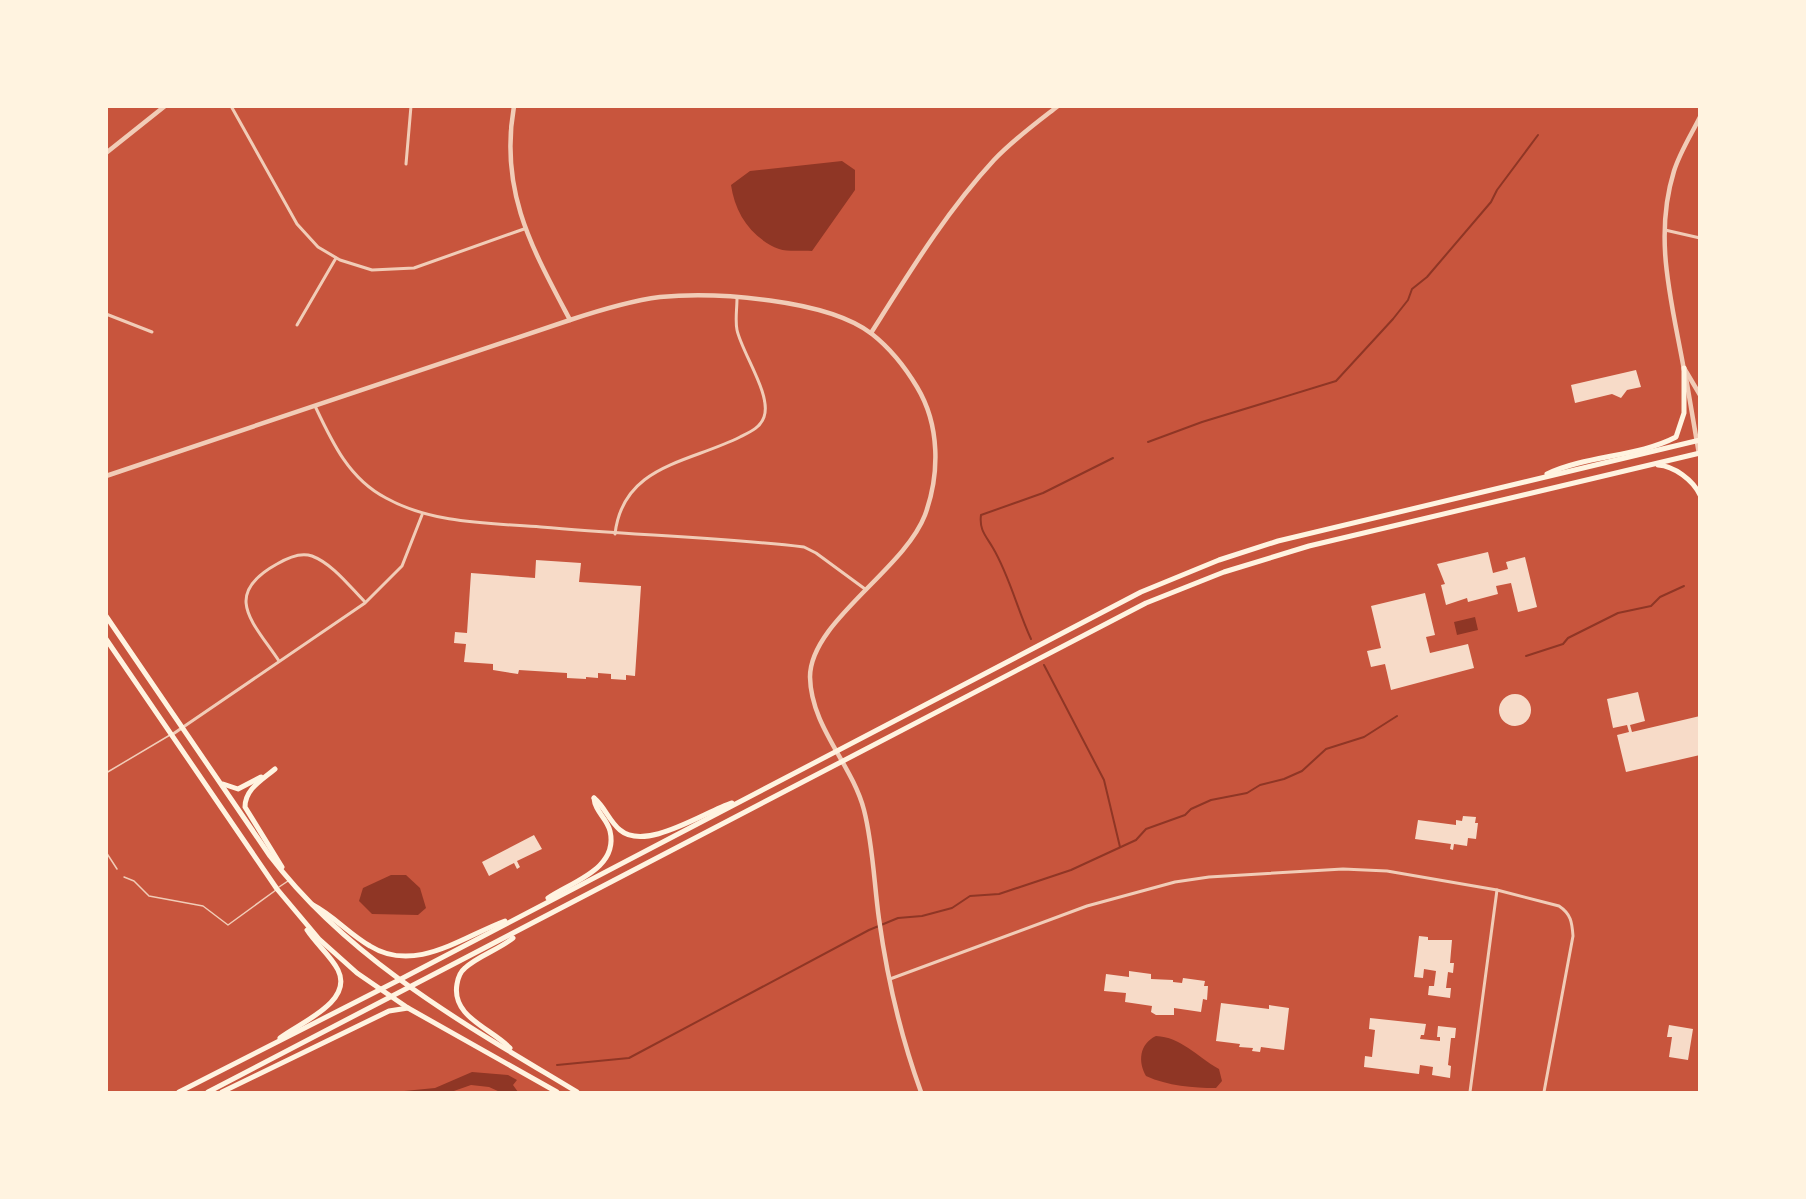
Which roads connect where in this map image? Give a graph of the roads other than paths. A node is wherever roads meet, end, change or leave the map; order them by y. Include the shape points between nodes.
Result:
1 (165, 106) edge
2 (231, 106) edge
3 (411, 106) edge
4 (514, 106) edge
5 (1058, 106) edge
6 (1700, 117) edge
7 (106, 153) edge
8 (406, 164) dead end
9 (524, 229) junction
10 (1663, 230) junction
11 (1700, 238) edge
12 (336, 258) junction
13 (737, 298) junction
14 (106, 314) edge
15 (570, 320) junction
16 (297, 325) dead end
17 (152, 332) dead end
18 (871, 333) junction
19 (1684, 368) junction
20 (1700, 395) edge
21 (315, 406) junction
22 (1698, 440) edge
23 (1699, 453) edge
24 (1650, 465) junction
25 (106, 476) edge
26 (1537, 478) junction
27 (1700, 495) edge
28 (422, 514) junction
29 (615, 534) junction
30 (866, 590) junction
31 (365, 603) junction
32 (106, 616) edge
33 (106, 639) edge
34 (279, 661) junction
35 (183, 727) junction
36 (171, 735) junction
37 (837, 750) junction
38 (843, 762) junction
39 (106, 773) edge
40 (220, 783) junction
41 (751, 796) junction
42 (106, 852) edge
43 (117, 869) dead end
44 (125, 878) dead end
45 (288, 880) junction
46 (277, 889) junction
47 (1497, 890) junction
48 (309, 903) junction
49 (529, 912) junction
50 (300, 918) junction
51 (523, 929) junction
52 (890, 979) junction
53 (399, 980) junction
54 (410, 988) junction
55 (381, 989) junction
56 (393, 998) junction
57 (408, 1008) junction
58 (271, 1046) junction
59 (515, 1054) junction
60 (178, 1092) edge
61 (208, 1092) edge
62 (222, 1092) edge
63 (557, 1092) edge
64 (578, 1092) edge
65 (921, 1092) edge
66 (1470, 1092) edge
67 (1544, 1092) edge

1 - 7 street
2 - 12 street via 297,224 318,247
3 - 8 street
4 - 9 street via 511,176
5 - 18 street via 1020,135 975,182 919,257
6 - 10 street via 1675,169
9 - 12 street via 414,268 372,270
9 - 15 street
10 - 11 street
10 - 19 street via 1664,268
12 - 16 street
13 - 15 street via 658,297
13 - 18 street via 831,313
13 - 29 street via 738,332 766,404 764,417 757,428 643,478 622,503
14 - 17 street
15 - 21 street
18 - 30 street via 903,364 921,394 933,428 935,468 931,494 914,537
19 - 20 street
19 - 22 street
19 - 26 highway via 1684,413 1676,437 1564,466
21 - 25 street
21 - 28 street via 336,449 351,469 385,498
22 - 23 street
22 - 26 highway
23 - 24 highway
24 - 27 highway via 1665,466 1683,475
24 - 38 highway via 1320,543 1224,572 1120,616
26 - 37 highway via 1334,526 1219,560 1125,599
28 - 29 street
28 - 31 street via 402,566
29 - 30 street via 804,547
30 - 37 street via 826,634 810,676 815,705
31 - 34 street
31 - 34 street via 311,555 298,555 276,564 250,583 244,599 248,614
32 - 35 highway
33 - 36 highway
34 - 35 street
35 - 36 street
35 - 40 highway
36 - 39 lane
36 - 46 highway
37 - 38 street
37 - 41 highway
38 - 51 highway
38 - 52 street via 864,809
40 - 45 highway
40 - 45 highway via 238,789 275,769 250,790 245,807
41 - 49 highway
41 - 49 highway via 708,811 658,836 646,837 619,830 594,798 594,806 611,833 604,862
42 - 43 lane
44 - 46 lane via 149,896 203,906 228,925
45 - 46 lane
45 - 48 highway
46 - 50 highway
47 - 52 street via 1343,869 1175,882 1087,906
47 - 66 street
47 - 67 street via 1558,906 1572,921 1573,936
48 - 49 highway via 329,913 369,946 398,957 423,956
48 - 53 highway via 359,951
49 - 53 highway
50 - 55 highway via 343,962
50 - 58 highway via 317,946 338,968 341,986 332,1004
51 - 54 highway
51 - 59 highway via 498,950 466,967 460,974 456,993 457,1003 466,1015 499,1036
52 - 65 street
53 - 54 highway
53 - 55 highway
54 - 56 highway
54 - 59 highway
55 - 56 highway
55 - 58 highway
56 - 57 highway
56 - 61 highway
57 - 62 highway via 386,1012
57 - 63 highway
58 - 60 highway
59 - 64 highway

